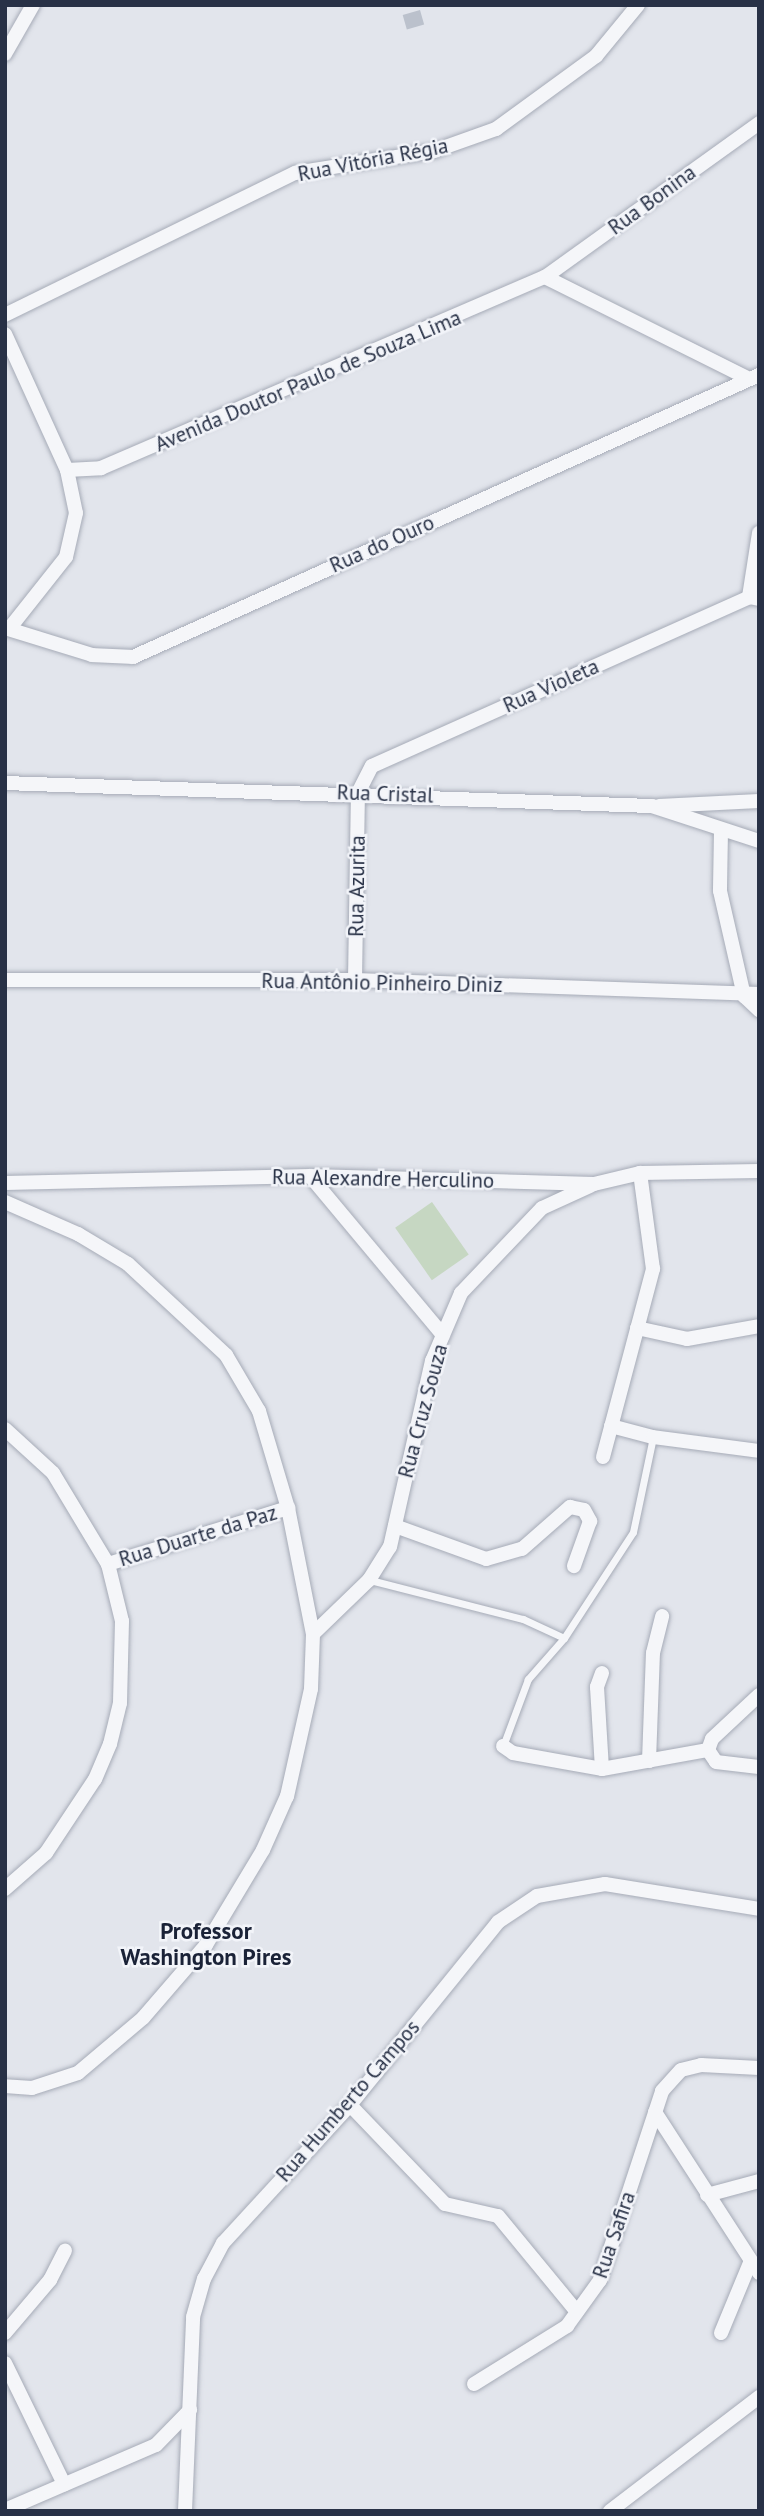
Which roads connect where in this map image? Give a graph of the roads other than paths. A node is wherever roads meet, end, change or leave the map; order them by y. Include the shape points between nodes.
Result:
1 (33, 5) edge
2 (638, 5) edge
3 (5, 54) edge
4 (759, 123) edge
5 (545, 277) junction
6 (5, 314) edge
7 (5, 334) edge
8 (754, 377) edge
9 (67, 470) junction
10 (759, 533) edge
11 (754, 598) edge
12 (7, 629) edge
13 (5, 783) edge
14 (358, 793) junction
15 (759, 801) edge
16 (652, 806) junction
17 (721, 831) junction
18 (759, 841) edge
19 (5, 980) edge
20 (355, 980) junction
21 (759, 994) edge
22 (744, 996) junction
23 (759, 1010) edge
24 (759, 1171) edge
25 (640, 1173) junction
26 (310, 1176) junction
27 (5, 1183) edge
28 (594, 1184) junction
29 (5, 1202) edge
30 (759, 1326) edge
31 (636, 1328) junction
32 (443, 1335) junction
33 (611, 1426) junction
34 (5, 1429) edge
35 (653, 1437) junction
36 (759, 1451) edge
37 (603, 1457) dead end
38 (288, 1508) junction
39 (395, 1526) junction
40 (108, 1564) junction
41 (574, 1566) dead end
42 (369, 1580) junction
43 (662, 1616) dead end
44 (313, 1634) junction
45 (564, 1638) junction
46 (601, 1674) dead end
47 (759, 1695) edge
48 (503, 1746) joint
49 (708, 1751) junction
50 (649, 1761) junction
51 (759, 1767) edge
52 (602, 1769) junction
53 (5, 1889) edge
54 (759, 1909) edge
55 (759, 2068) edge
56 (5, 2086) edge
57 (350, 2105) junction
58 (655, 2112) junction
59 (759, 2180) edge
60 (707, 2195) junction
61 (65, 2251) dead end
62 (754, 2268) edge
63 (577, 2312) junction
64 (5, 2333) edge
65 (721, 2333) dead end
66 (5, 2363) edge
67 (474, 2384) dead end
68 (759, 2397) edge
69 (190, 2410) junction
70 (64, 2484) junction
71 (5, 2510) edge
72 (185, 2511) edge
73 (610, 2511) edge

1 - 3 street
2 - 6 street, Rua Vitória Régia via 596,56 496,129 434,151 295,173
4 - 5 street, Rua Bonina
5 - 8 street
5 - 9 street, Avenida Doutor Paulo de Souza Lima via 101,468
7 - 9 street
8 - 12 street, Rua do Ouro via 133,657 92,655
9 - 12 street via 76,513 66,557
10 - 11 street
11 - 14 street, Rua Violeta via 372,766
13 - 14 street, Rua Cristal
14 - 16 street, Rua Cristal
14 - 20 street, Rua Azurita
15 - 16 street
16 - 17 street, Rua Cristal
17 - 18 street, Rua Cristal
17 - 22 street via 720,891
19 - 20 street, Rua Antônio Pinheiro Diniz
20 - 22 street, Rua Antônio Pinheiro Diniz
21 - 22 street, Rua Antônio Pinheiro Diniz
22 - 23 street
24 - 25 street, Rua Alexandre Herculino
25 - 28 street, Rua Alexandre Herculino
25 - 31 street via 653,1269
26 - 27 street, Rua Alexandre Herculino
26 - 28 street, Rua Alexandre Herculino
26 - 32 street
28 - 32 street, Rua Cruz Souza via 542,1208 495,1255 461,1293
29 - 38 street via 78,1234 128,1264 226,1355 260,1411
30 - 31 street via 687,1339
31 - 33 street
32 - 39 street, Rua Cruz Souza via 432,1361
33 - 35 street
33 - 37 street
34 - 40 street via 53,1473
35 - 36 street
35 - 45 lane via 633,1532
38 - 40 street, Rua Duarte da Paz
38 - 44 street
39 - 41 street via 486,1559 522,1549 570,1507 584,1510 590,1521
39 - 42 street, Rua Cruz Souza via 390,1547
40 - 53 street via 121,1621 120,1703 110,1744 72,1818 46,1853
42 - 44 street, Rua Cruz Souza
42 - 45 lane via 523,1619
43 - 50 street via 653,1653
44 - 56 street via 311,1689 287,1796 263,1850 206,1945 143,2018 78,2073 32,2088
45 - 48 lane via 528,1679
46 - 52 street via 597,1687
47 - 49 street via 712,1739
48 - 52 street via 513,1754
49 - 50 street
49 - 51 street via 716,1762
50 - 52 street
54 - 57 street, Rua Humberto Campos via 605,1884 537,1896 498,1922
55 - 58 street, Rua Safira via 701,2065 681,2070 662,2091
57 - 63 street via 445,2204 498,2216
57 - 69 street, Rua Humberto Campos via 223,2243 204,2279 193,2317
58 - 60 street
58 - 63 street, Rua Safira via 600,2280
59 - 60 street
60 - 62 street
61 - 64 street via 50,2280
62 - 65 street
63 - 67 street, Rua Safira via 567,2326
66 - 70 street
68 - 73 street
69 - 70 street via 156,2445
69 - 72 street, Rua Humberto Campos
70 - 71 street

